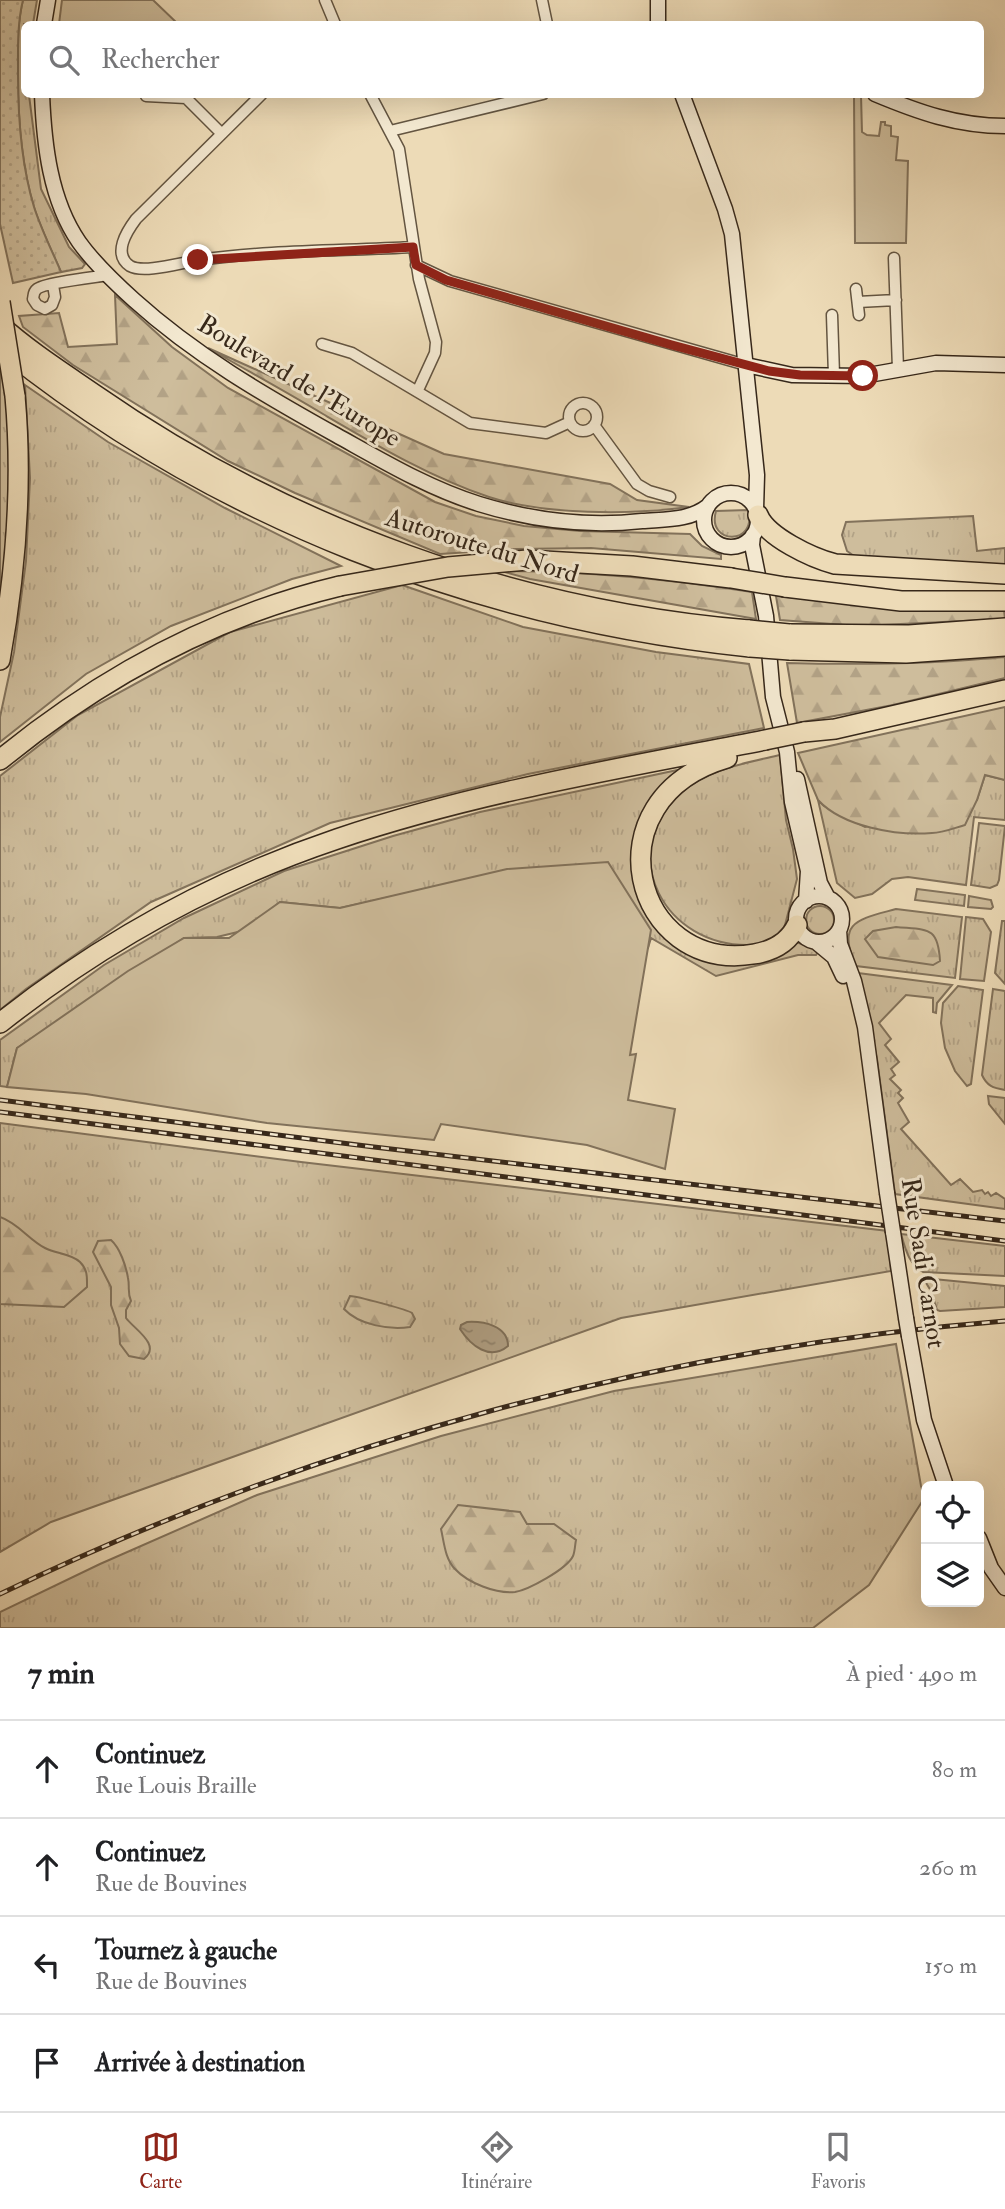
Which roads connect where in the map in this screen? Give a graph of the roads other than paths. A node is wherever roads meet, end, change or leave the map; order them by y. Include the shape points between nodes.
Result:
1 (48, 0) edge
2 (325, 0) edge
3 (542, 0) edge
4 (658, 0) edge
5 (44, 21) edge
6 (334, 21) edge
7 (546, 21) edge
8 (658, 21) edge
9 (42, 98) edge
10 (186, 98) edge
11 (258, 98) edge
12 (372, 98) edge
13 (526, 98) edge
14 (683, 98) edge
15 (885, 98) edge
16 (1005, 126) edge
17 (390, 131) junction
18 (221, 133) junction
19 (413, 247) junction
20 (894, 258) dead end
21 (416, 265) junction
22 (108, 275) junction
23 (53, 285) dead end
24 (856, 289) dead end
25 (895, 300) junction
26 (0, 302) edge
27 (858, 302) junction
28 (832, 315) dead end
29 (859, 315) dead end
30 (0, 325) edge
31 (322, 344) dead end
32 (0, 346) edge
33 (746, 365) junction
34 (1005, 365) edge
35 (898, 369) junction
36 (834, 375) junction
37 (418, 390) junction
38 (570, 422) junction
39 (594, 425) junction
40 (754, 461) junction
41 (733, 493) junction
42 (670, 497) dead end
43 (708, 506) junction
44 (756, 519) junction
45 (635, 522) junction
46 (708, 533) junction
47 (729, 546) junction
48 (1005, 574) edge
49 (759, 579) junction
50 (1005, 601) edge
51 (1005, 628) edge
52 (749, 638) junction
53 (789, 642) junction
54 (1005, 646) edge
55 (0, 660) edge
56 (1005, 690) edge
57 (766, 744) junction
58 (787, 752) junction
59 (0, 761) edge
60 (828, 898) junction
61 (806, 901) junction
62 (797, 925) junction
63 (839, 930) junction
64 (816, 942) junction
65 (0, 1023) edge
66 (879, 1135) junction
67 (920, 1398) junction
68 (944, 1481) edge
69 (953, 1481) edge
70 (982, 1544) edge
71 (984, 1561) edge
72 (994, 1572) junction
73 (1005, 1588) edge

1 - 5 street
2 - 6 street
3 - 7 street
4 - 8 street
9 - 22 street, Boulevard de l'Europe via 61,208 81,245
10 - 18 street
11 - 18 street
12 - 17 street
13 - 17 street
14 - 33 street via 732,233
15 - 16 street via 943,120
17 - 19 street via 401,155
18 - 19 street via 136,219 122,251 128,264 141,268 215,258
19 - 21 street
20 - 25 street
21 - 33 street via 450,281
21 - 37 street via 436,342
22 - 23 street
22 - 45 street, Boulevard de l'Europe via 168,330 233,376 425,483 509,512 568,521
24 - 27 street
25 - 27 street
25 - 35 street
26 - 55 highway, bridge via 15,396 19,464 10,597
27 - 29 street
28 - 36 street
30 - 52 highway, Autoroute du Nord via 110,406 181,449 285,504 362,537 458,571 554,597
31 - 37 street via 352,353
32 - 52 highway, Autoroute du Nord via 157,454 254,507 347,549 450,586 556,615 665,636
33 - 36 street via 792,375
33 - 40 street
34 - 35 street via 942,363
35 - 36 street via 863,376
37 - 38 street via 470,423 546,433
38 - 39 street via 583,431
38 - 39 street via 571,410 584,403 596,411
39 - 42 street via 637,484
40 - 41 street via 749,482
40 - 44 street
41 - 43 street via 720,495
41 - 44 street via 747,498
43 - 45 street, Boulevard de l'Europe via 686,517
43 - 46 street via 704,518
44 - 47 street via 745,542
44 - 48 highway via 772,534 835,564
44 - 49 street via 752,545
45 - 46 street, Boulevard de l'Europe via 692,526
46 - 47 street
47 - 49 street via 746,559
49 - 58 street via 773,697
50 - 59 highway, bridge via 901,601 632,566 527,561 448,567 340,586 253,612 169,649 81,700
51 - 53 highway, Autoroute du Nord
52 - 53 highway, Autoroute du Nord, bridge
53 - 54 highway, Autoroute du Nord via 906,653
56 - 57 highway, bridge
57 - 62 highway via 709,764 670,789 646,825 640,869 659,915 680,936 704,949 733,956 761,953 782,943
57 - 65 highway via 478,799 312,848 239,877 138,929
58 - 60 street via 820,883
58 - 61 street via 792,802 808,871
60 - 61 street
60 - 63 street via 841,912
61 - 62 street via 797,913
62 - 64 street via 804,936
63 - 64 street via 829,940
63 - 66 street, Rue Sadi Carnot via 865,1027
64 - 66 street, Rue Sadi Carnot via 831,954 842,976
66 - 67 street, Rue Sadi Carnot, bridge
67 - 68 street, Rue Sadi Carnot
67 - 69 street, Rue Sadi Carnot
70 - 72 street
71 - 72 street
72 - 73 street

